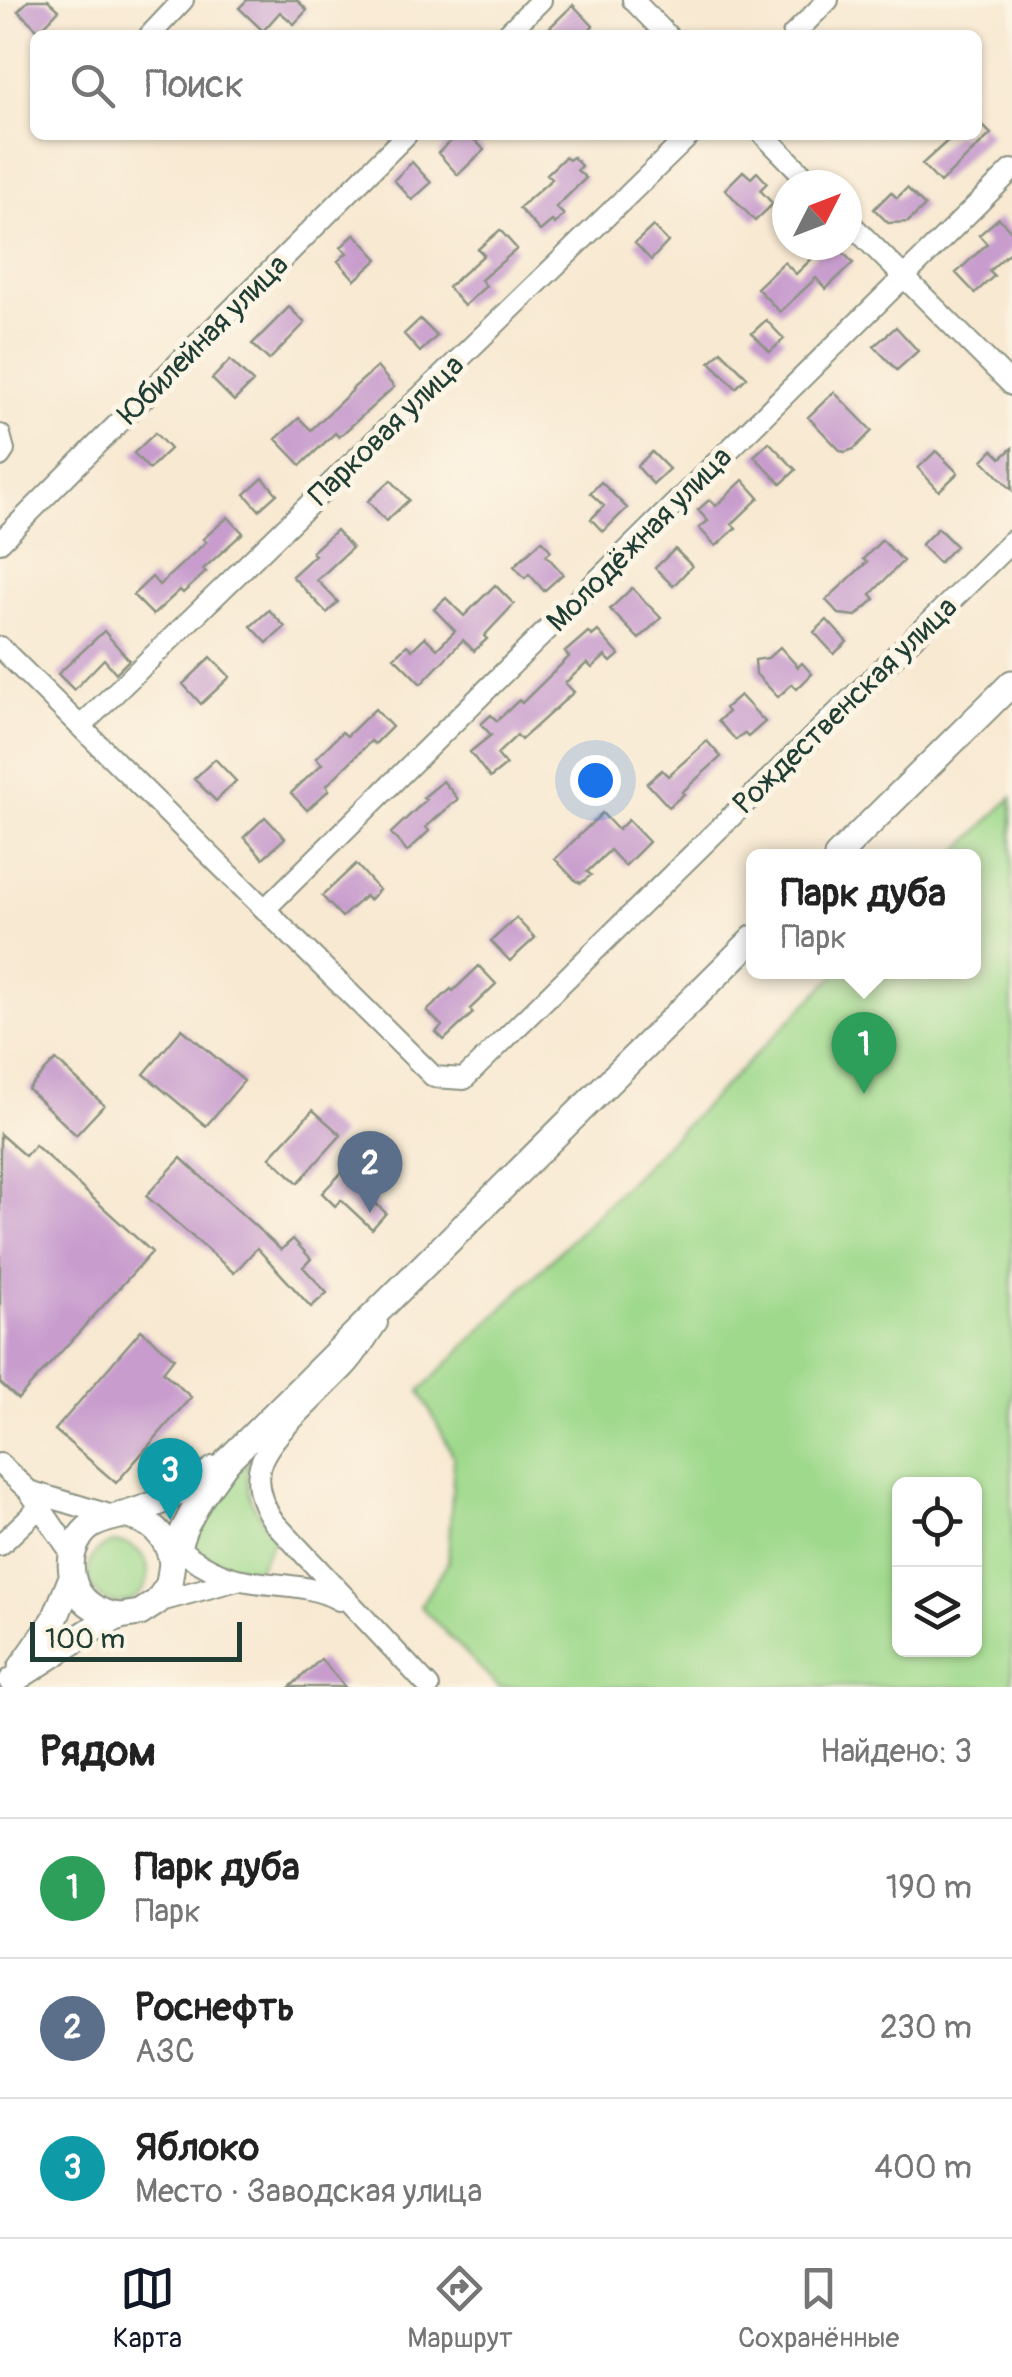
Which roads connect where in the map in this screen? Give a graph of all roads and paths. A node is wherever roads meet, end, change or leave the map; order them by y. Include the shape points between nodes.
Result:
1 (183, 0) edge
2 (541, 0) edge
3 (633, 0) edge
4 (828, 0) edge
5 (155, 30) edge
6 (511, 30) edge
7 (662, 30) edge
8 (798, 30) edge
9 (401, 140) edge
10 (685, 140) edge
11 (769, 140) edge
12 (798, 170) edge
13 (1012, 170) edge
14 (862, 235) edge
15 (904, 278) junction
16 (1012, 384) edge
17 (0, 435) edge
18 (0, 456) edge
19 (1012, 541) edge
20 (0, 542) edge
21 (0, 647) edge
22 (1012, 682) edge
23 (81, 726) junction
24 (844, 849) edge
25 (266, 908) junction
26 (746, 946) edge
27 (400, 1289) junction
28 (227, 1462) junction
29 (0, 1464) edge
30 (35, 1499) junction
31 (117, 1516) junction
32 (0, 1545) edge
33 (171, 1549) junction
34 (72, 1566) junction
35 (238, 1579) junction
36 (157, 1602) junction
37 (357, 1612) junction
38 (120, 1616) junction
39 (9, 1684) edge
40 (429, 1687) edge

1 - 5 street
2 - 6 street
3 - 7 street
4 - 8 street
9 - 20 street, Юбилейная улица
10 - 23 street, Парковая улица
11 - 12 street
13 - 15 street, Молодёжная улица
14 - 15 street
15 - 16 street
15 - 25 street, Молодёжная улица
17 - 18 street
19 - 25 street, Рождественская улица via 464,1079 434,1077
21 - 23 street
22 - 24 main road
23 - 25 street
26 - 27 main road
27 - 28 main road
27 - 37 street via 349,1363 273,1439 258,1470 263,1506 274,1522
28 - 31 main road via 161,1502
28 - 33 main road
29 - 30 street
30 - 31 street
30 - 32 street
30 - 34 street
31 - 33 main road via 145,1521
31 - 34 main road via 87,1529
33 - 35 street
33 - 36 main road via 169,1584
34 - 38 main road via 80,1594 93,1608
34 - 39 main road via 54,1621
35 - 36 street
35 - 37 street via 321,1590
36 - 38 main road
37 - 40 street
38 - 39 main road

